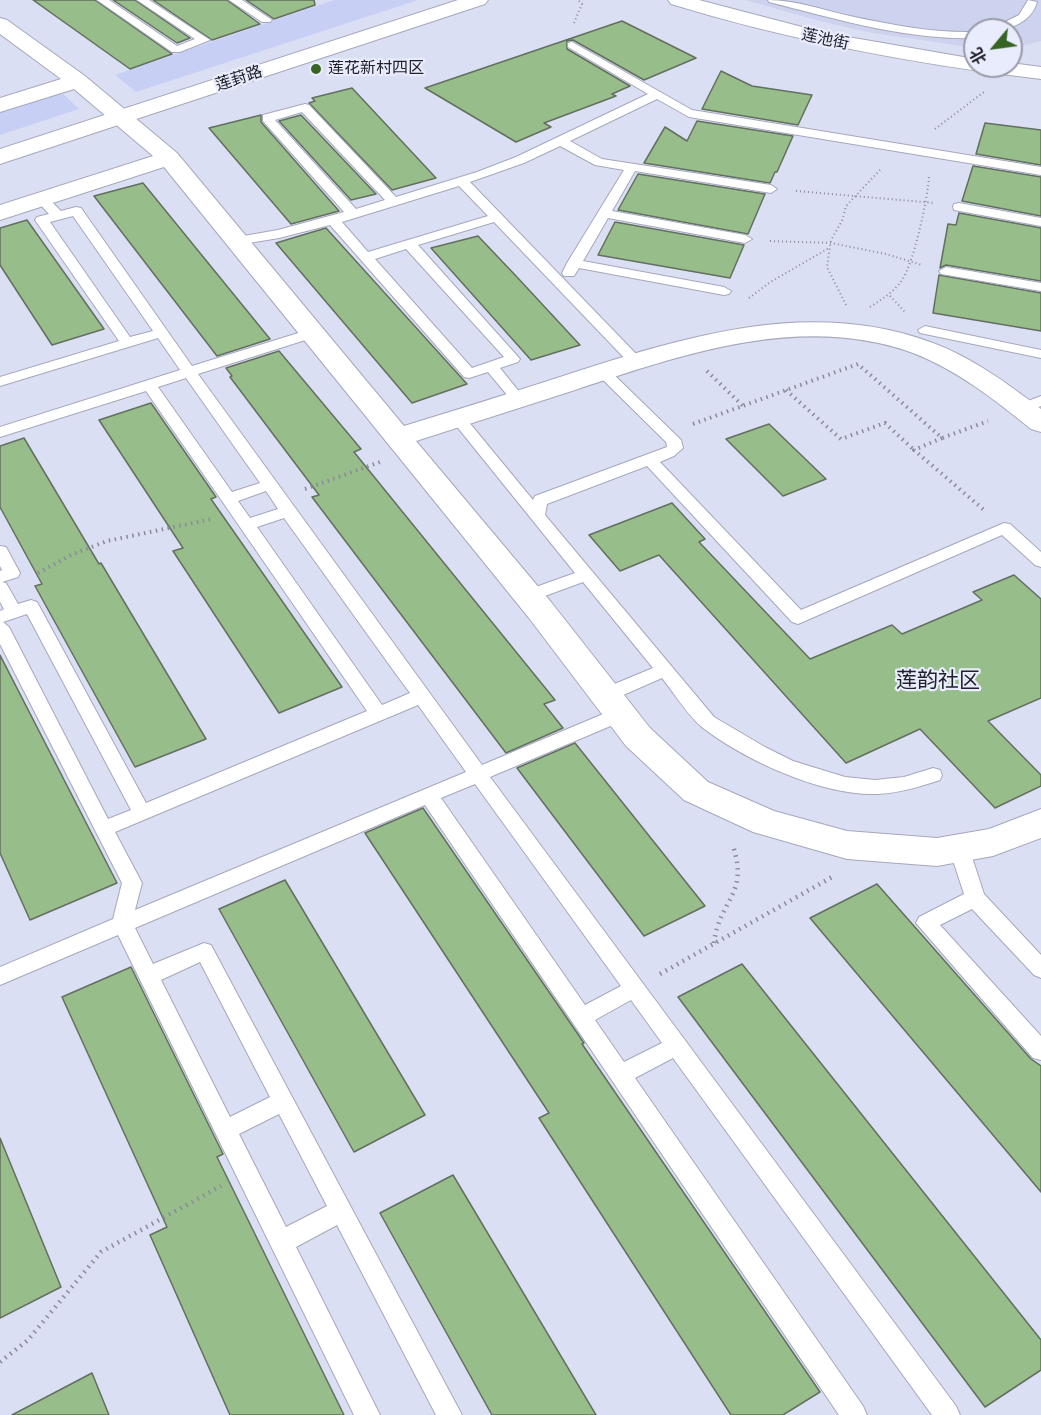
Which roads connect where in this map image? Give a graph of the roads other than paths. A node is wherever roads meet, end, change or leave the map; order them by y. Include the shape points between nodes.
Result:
1 (102, 0) edge
2 (142, 0) edge
3 (234, 0) edge
4 (478, 0) edge
5 (678, 0) edge
6 (772, 0) edge
7 (1034, 1) edge
8 (1022, 18) edge
9 (266, 20) dead end
10 (859, 21) junction
11 (0, 24) edge
12 (963, 35) edge
13 (844, 44) junction
14 (572, 45) dead end
15 (963, 63) edge
16 (1023, 71) edge
17 (1041, 73) edge
18 (77, 81) junction
19 (656, 95) junction
20 (0, 105) edge
21 (124, 118) junction
22 (561, 141) junction
23 (0, 157) edge
24 (169, 158) junction
25 (631, 168) junction
26 (1041, 171) edge
27 (462, 181) junction
28 (771, 189) road end
29 (394, 202) junction
30 (959, 207) road end
31 (50, 208) junction
32 (0, 213) edge
33 (604, 213) junction
34 (353, 214) junction
35 (497, 218) junction
36 (333, 220) junction
37 (1041, 222) edge
38 (745, 239) road end
39 (237, 241) junction
40 (409, 244) junction
41 (366, 257) junction
42 (574, 263) junction
43 (946, 271) road end
44 (562, 285) junction
45 (1041, 287) edge
46 (724, 291) dead end
47 (925, 330) dead end
48 (160, 333) junction
49 (313, 333) junction
50 (127, 343) junction
51 (1041, 354) edge
52 (636, 362) junction
53 (491, 367) junction
54 (188, 372) junction
55 (603, 372) junction
56 (0, 382) edge
57 (149, 384) junction
58 (518, 399) junction
59 (1035, 411) edge
60 (458, 418) junction
61 (0, 432) edge
62 (404, 444) junction
63 (650, 460) junction
64 (279, 498) junction
65 (233, 504) junction
66 (537, 516) junction
67 (246, 525) junction
68 (0, 551) edge
69 (1041, 561) edge
70 (586, 575) junction
71 (1, 585) edge
72 (528, 596) junction
73 (7, 615) edge
74 (0, 627) edge
75 (665, 670) junction
76 (421, 696) junction
77 (613, 705) junction
78 (378, 714) junction
79 (479, 774) junction
80 (933, 775) dead end
81 (429, 795) junction
82 (142, 813) junction
83 (1041, 823) edge
84 (103, 829) junction
85 (959, 848) junction
86 (975, 898) junction
87 (123, 924) junction
88 (1041, 969) edge
89 (0, 976) edge
90 (148, 976) junction
91 (635, 988) junction
92 (581, 1017) junction
93 (677, 1046) junction
94 (1041, 1051) edge
95 (621, 1074) junction
96 (284, 1101) junction
97 (225, 1130) junction
98 (341, 1211) junction
99 (281, 1242) junction
100 (367, 1415) edge
101 (448, 1415) edge
102 (854, 1415) edge
103 (947, 1415) edge

1 - 2 lane via 176,50 204,40
3 - 9 lane
4 - 21 street, 莲葑路
5 - 13 street, 莲池街 via 734,18
6 - 10 lane
7 - 8 lane
10 - 12 lane via 940,36
10 - 13 lane
11 - 18 street
13 - 15 street, 莲池街
14 - 19 lane
16 - 17 street
18 - 20 street
18 - 21 street
19 - 22 lane
19 - 26 lane via 701,116
21 - 23 street, 莲葑路
21 - 24 street
22 - 25 lane via 599,162
22 - 27 lane
24 - 31 street
24 - 39 street
25 - 28 lane
25 - 33 lane
27 - 29 lane
27 - 35 lane
29 - 34 lane
29 - 34 lane via 305,108 267,118
30 - 37 lane
31 - 32 street
31 - 48 lane via 76,211
31 - 50 lane via 42,220
33 - 38 lane
33 - 42 lane
34 - 36 lane
35 - 40 lane
35 - 44 lane
36 - 39 lane
36 - 41 lane
39 - 49 street
40 - 41 lane
40 - 53 lane via 513,359
41 - 53 lane via 470,374
42 - 44 lane
42 - 46 lane
43 - 45 lane
44 - 52 lane
47 - 51 lane
48 - 50 lane
48 - 54 lane
49 - 54 lane
49 - 62 street
50 - 56 lane
52 - 55 street
52 - 59 street via 682,347 848,322 956,362
53 - 58 lane
54 - 57 lane
54 - 64 lane
55 - 58 street
55 - 63 lane via 673,440 675,447 669,453
57 - 61 lane
57 - 65 lane
58 - 60 street
60 - 62 street
60 - 66 lane
62 - 72 street
63 - 66 lane via 541,500
63 - 69 lane via 798,618 1004,528
64 - 65 lane
64 - 67 lane
64 - 76 lane
65 - 67 lane
66 - 70 lane
67 - 78 lane
68 - 71 lane via 12,573
70 - 72 lane
70 - 75 lane
71 - 73 lane
72 - 77 street
73 - 82 lane via 31,606
74 - 84 lane
75 - 77 lane
75 - 80 lane via 708,722 743,746 809,774 859,787 885,787
76 - 78 lane
76 - 79 lane
77 - 79 lane
77 - 85 street via 638,737 696,791 765,822 847,845 937,852
78 - 82 lane
79 - 81 lane
79 - 91 lane
81 - 87 lane
81 - 92 lane
82 - 84 lane
83 - 85 street via 993,842
84 - 87 lane via 132,883
85 - 86 lane
86 - 88 lane
86 - 94 lane via 926,924
87 - 89 lane
87 - 90 lane
90 - 96 lane via 204,951
90 - 97 lane
91 - 92 lane
91 - 93 lane
92 - 95 lane
93 - 95 lane
93 - 103 lane
95 - 102 lane
96 - 97 lane
96 - 98 lane
97 - 99 lane
98 - 99 lane
98 - 101 lane
99 - 100 lane

